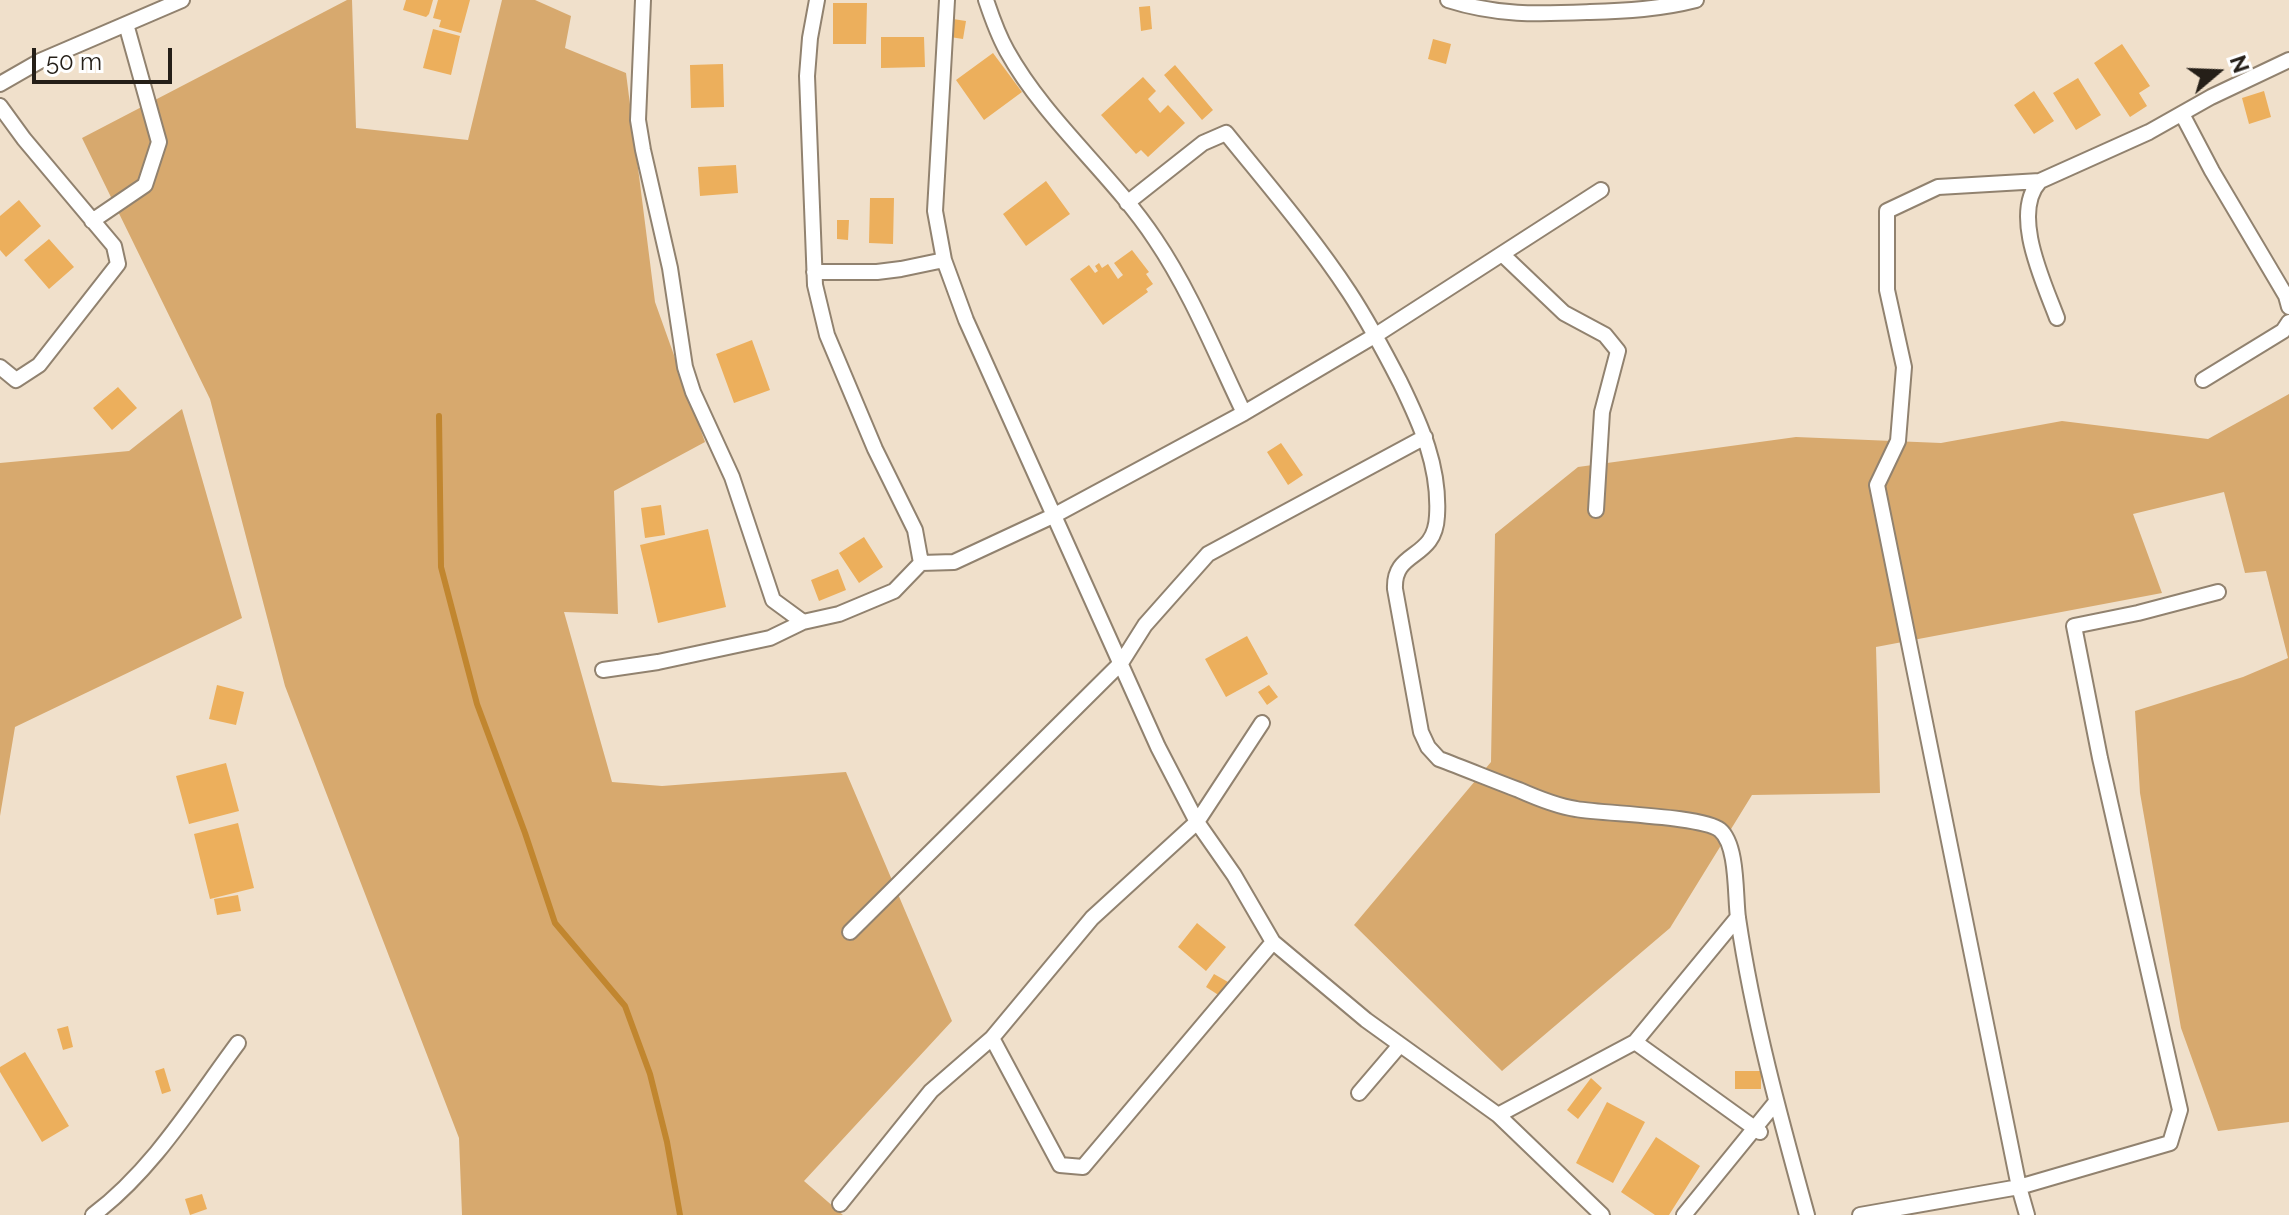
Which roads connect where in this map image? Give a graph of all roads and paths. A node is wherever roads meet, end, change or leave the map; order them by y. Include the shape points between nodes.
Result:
1 (182, 0) edge
2 (643, 0) edge
3 (817, 0) edge
4 (947, 0) edge
5 (986, 0) edge
6 (1448, 0) edge
7 (1696, 0) edge
8 (1535, 8) edge
9 (126, 24) junction
10 (2289, 60) edge
11 (0, 84) edge
12 (0, 106) edge
13 (2182, 114) junction
14 (2040, 181) junction
15 (1601, 190) dead end
16 (1127, 203) junction
17 (92, 221) junction
18 (1502, 254) junction
19 (944, 260) junction
20 (814, 272) junction
21 (2289, 307) edge
22 (2057, 318) dead end
23 (2289, 322) edge
24 (1376, 335) junction
25 (0, 367) edge
26 (2203, 380) dead end
27 (1244, 413) junction
28 (1425, 437) junction
29 (1596, 510) dead end
30 (1055, 515) junction
31 (921, 563) junction
32 (2218, 592) dead end
33 (803, 622) junction
34 (1121, 663) junction
35 (603, 670) dead end
36 (1262, 723) dead end
37 (1197, 822) junction
38 (1738, 917) junction
39 (850, 932) dead end
40 (1273, 942) junction
41 (992, 1038) junction
42 (1635, 1042) junction
43 (238, 1043) dead end
44 (1400, 1045) junction
45 (1359, 1093) dead end
46 (1776, 1102) junction
47 (1498, 1115) junction
48 (1757, 1130) junction
49 (2019, 1187) junction
50 (840, 1204) dead end
51 (93, 1215) edge
52 (1602, 1215) edge
53 (1684, 1215) edge
54 (1807, 1215) edge
55 (1860, 1215) edge
56 (2027, 1215) edge

1 - 9 street
2 - 33 street via 638,120 685,367 732,477 773,600
3 - 20 street via 807,76
4 - 19 street via 935,211
5 - 16 street via 1008,53
6 - 8 street via 1475,9
7 - 8 street via 1642,10
9 - 11 street
9 - 17 street via 159,142 145,185
10 - 13 street
12 - 17 street
13 - 14 street
13 - 21 street
14 - 22 street via 2029,198 2030,239
14 - 49 street via 1938,187 1887,211 1887,290 1904,367 1898,441 1877,485
15 - 18 street
16 - 24 street via 1203,143 1226,133 1320,250
16 - 27 street via 1175,271
17 - 25 street via 114,246 118,264 39,365 16,380
18 - 24 street
18 - 29 street via 1564,313 1605,335 1618,351 1602,412
19 - 20 street via 889,271
19 - 30 street
20 - 31 street via 827,335 915,530
23 - 26 street via 2283,331
24 - 27 street
24 - 28 street
27 - 30 street
28 - 34 street via 1208,554 1145,625
28 - 38 street via 1438,518 1425,548 1400,565 1394,576 1428,747 1439,759 1574,809 1719,829 1731,849
30 - 31 street via 954,562
30 - 34 street
31 - 33 street via 894,591 839,614
32 - 49 street via 2074,626 2180,1110 2170,1143
33 - 35 street via 770,638
34 - 37 street
34 - 39 street
36 - 37 street
37 - 40 street
37 - 41 street via 1092,918
38 - 42 street
38 - 46 street
40 - 41 street via 1083,1167 1060,1165
40 - 44 street
41 - 50 street via 931,1091
42 - 47 street
42 - 48 street
43 - 51 street via 154,1155
44 - 45 street
44 - 47 street
46 - 48 street
46 - 54 street
47 - 52 street
48 - 53 street
49 - 55 street
49 - 56 street

